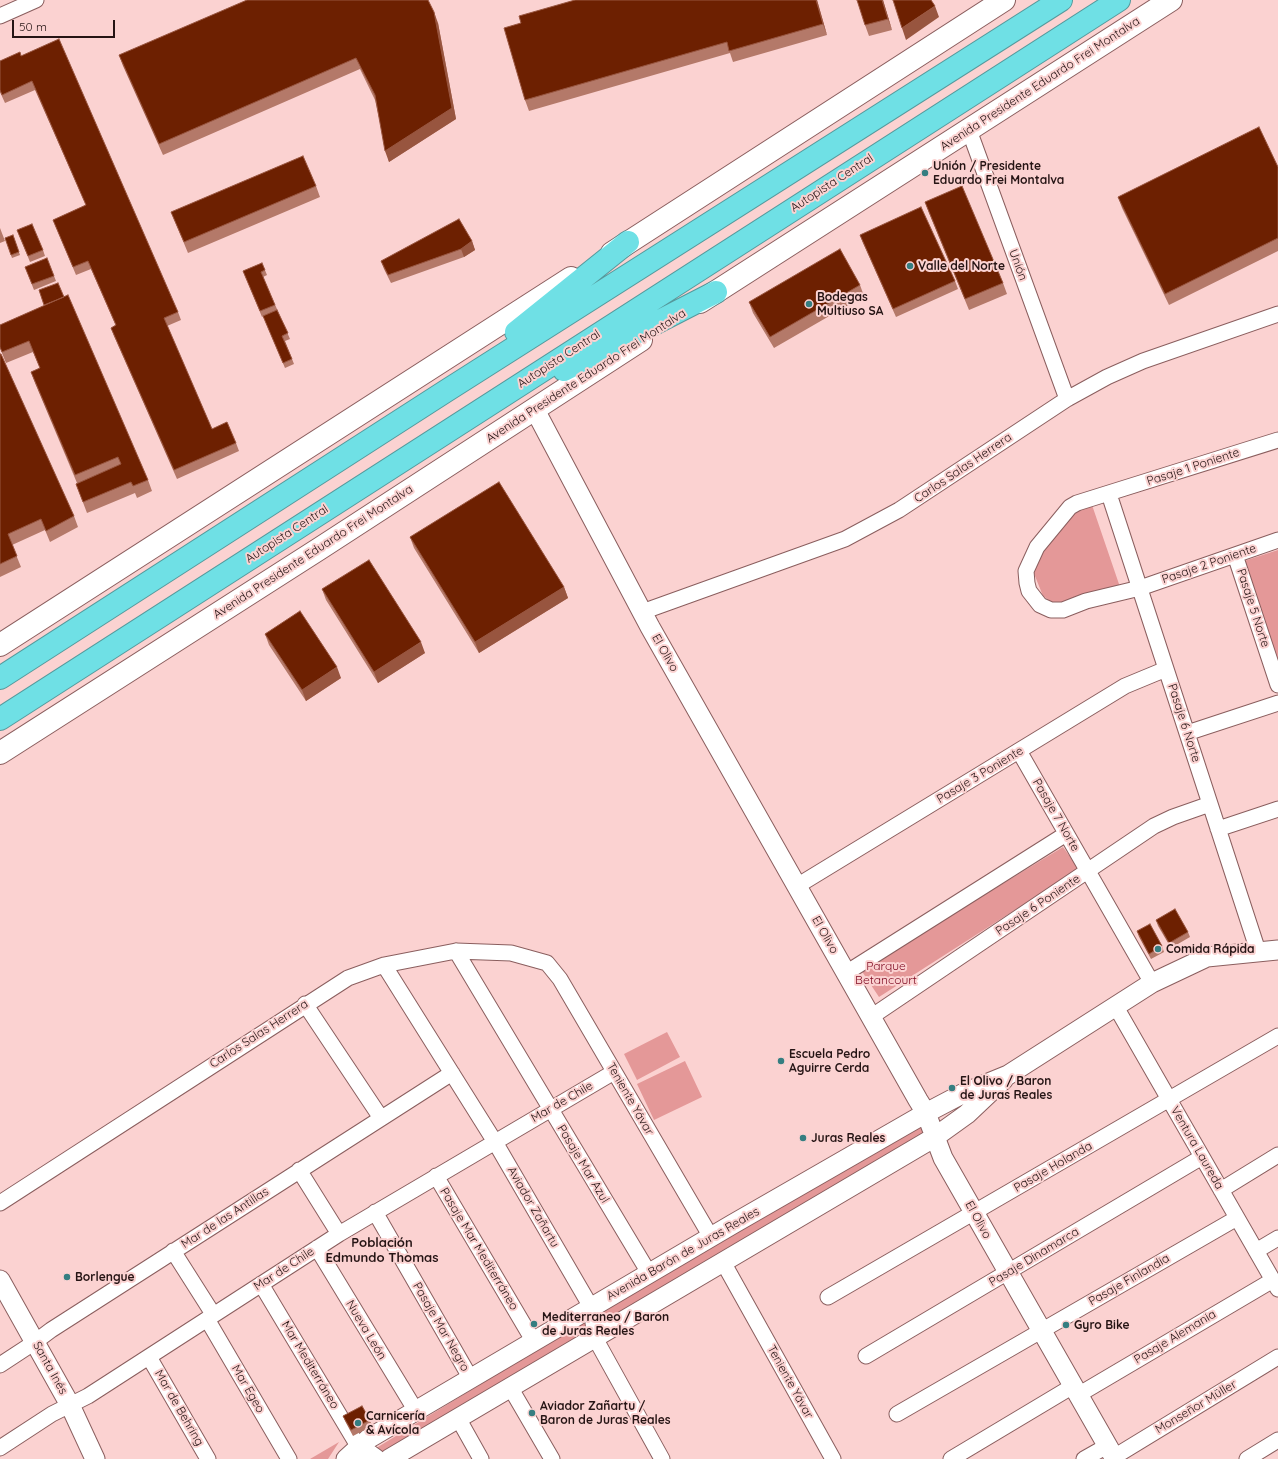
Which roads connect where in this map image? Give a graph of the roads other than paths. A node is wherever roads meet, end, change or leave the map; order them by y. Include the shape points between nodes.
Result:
1 (36, 0) edge
2 (1004, 0) edge
3 (1061, 0) edge
4 (1119, 0) edge
5 (1171, 0) edge
6 (0, 16) edge
7 (969, 130) junction
8 (628, 242) junction
9 (716, 292) junction
10 (1278, 314) edge
11 (446, 391) junction
12 (1067, 399) junction
13 (535, 410) junction
14 (459, 423) junction
15 (1278, 440) edge
16 (1109, 494) junction
17 (1278, 540) edge
18 (1235, 555) junction
19 (1140, 588) junction
20 (642, 612) junction
21 (0, 645) edge
22 (1166, 669) junction
23 (0, 678) edge
24 (1278, 685) edge
25 (1278, 703) edge
26 (0, 719) edge
27 (1187, 734) junction
28 (1019, 751) junction
29 (0, 753) edge
30 (1210, 804) junction
31 (1278, 809) edge
32 (1218, 829) junction
33 (1066, 834) junction
34 (1089, 872) junction
35 (797, 886) junction
36 (1278, 950) edge
37 (456, 951) junction
38 (1258, 951) junction
39 (547, 963) joint
40 (384, 965) junction
41 (846, 973) junction
42 (1152, 983) junction
43 (305, 1004) junction
44 (1116, 1007) junction
45 (871, 1017) junction
46 (1278, 1036) edge
47 (614, 1072) junction
48 (452, 1073) junction
49 (1008, 1075) junction
50 (1169, 1099) junction
51 (550, 1110) junction
52 (926, 1114) junction
53 (381, 1118) junction
54 (935, 1137) junction
55 (495, 1142) junction
56 (1278, 1155) edge
57 (1202, 1157) junction
58 (299, 1170) junction
59 (436, 1176) junction
60 (1221, 1190) junction
61 (0, 1203) edge
62 (375, 1212) junction
63 (974, 1213) junction
64 (1237, 1218) junction
65 (339, 1234) junction
66 (711, 1237) junction
67 (1278, 1238) edge
68 (316, 1248) junction
69 (173, 1251) junction
70 (1256, 1251) junction
71 (723, 1262) junction
72 (1008, 1272) junction
73 (649, 1273) junction
74 (0, 1280) edge
75 (261, 1284) junction
76 (1275, 1284) edge
77 (828, 1297) dead end
78 (591, 1307) junction
79 (210, 1317) junction
80 (1041, 1331) junction
81 (595, 1338) junction
82 (35, 1342) junction
83 (534, 1342) junction
84 (866, 1356) dead end
85 (149, 1357) junction
86 (1278, 1357) edge
87 (0, 1365) edge
88 (471, 1379) junction
89 (510, 1387) junction
90 (1075, 1391) junction
91 (70, 1404) junction
92 (416, 1411) junction
93 (897, 1414) dead end
94 (458, 1418) junction
95 (1278, 1440) edge
96 (0, 1448) edge
97 (352, 1453) edge
98 (1112, 1454) edge
99 (96, 1459) edge
100 (208, 1459) edge
101 (288, 1459) edge
102 (376, 1459) edge
103 (388, 1459) edge
104 (481, 1459) edge
105 (552, 1459) edge
106 (662, 1459) edge
107 (833, 1459) edge
108 (951, 1459) edge
109 (1084, 1459) edge
110 (1247, 1459) edge

1 - 6 street
2 - 8 main road
3 - 11 highway
4 - 14 highway, Autopista Central
5 - 7 main road, Avenida Presidente Eduardo Frei Montalva
7 - 9 main road, Avenida Presidente Eduardo Frei Montalva
7 - 12 street, Unión
8 - 11 highway
8 - 21 main road
9 - 13 main road, Avenida Presidente Eduardo Frei Montalva
9 - 14 highway
10 - 12 street, Carlos Salas Herrera via 1143,360
11 - 23 highway
12 - 20 street, Carlos Salas Herrera via 900,510 873,525 829,546
13 - 20 street, El Olivo
13 - 29 main road, Avenida Presidente Eduardo Frei Montalva
14 - 26 highway, Autopista Central
15 - 16 street, Pasaje 1 Poniente
16 - 19 street, Pasaje 6 Norte
16 - 19 street, Pasaje 1 Poniente via 1070,507 1037,547 1026,572 1029,591 1040,605 1050,610 1062,610
17 - 18 street, Pasaje 2 Poniente
18 - 19 street, Pasaje 2 Poniente
18 - 24 street, Pasaje 5 Norte
19 - 22 street, Pasaje 6 Norte
20 - 35 street, El Olivo
22 - 27 street, Pasaje 6 Norte
22 - 28 street, Pasaje 3 Poniente via 1126,686
25 - 27 street
27 - 30 street, Pasaje 6 Norte
28 - 33 street, Pasaje 7 Norte
28 - 35 street, Pasaje 3 Poniente
30 - 32 street, Pasaje 6 Norte
30 - 34 street, Pasaje 6 Poniente via 1165,820
31 - 32 street
32 - 38 street, Pasaje 6 Norte
33 - 34 street, Pasaje 7 Norte
33 - 41 street
34 - 42 street, Pasaje 7 Norte
34 - 45 street, Pasaje 6 Poniente
35 - 41 street, El Olivo
36 - 38 street, Avenida Barón de Juras Reales
37 - 39 street, Carlos Salas Herrera via 510,953
37 - 40 street, Carlos Salas Herrera
37 - 51 street, Pasaje Mar Azul
38 - 42 street, Avenida Barón de Juras Reales via 1207,957
39 - 47 street, Teniente Yávar via 560,979
40 - 43 street, Carlos Salas Herrera via 348,978
40 - 48 street, Aviador Zañartu
41 - 45 street, El Olivo
42 - 44 street, Avenida Barón de Juras Reales
43 - 53 street
43 - 61 street, Carlos Salas Herrera
44 - 49 street, Avenida Barón de Juras Reales
44 - 50 street, Ventura Laureda
45 - 52 street, El Olivo
46 - 50 street, Pasaje Holanda
47 - 51 street, Mar de Chile
47 - 66 street, Teniente Yávar
48 - 53 street, Mar de las Antillas
48 - 55 street, Aviador Zañartu
49 - 52 street, Avenida Barón de Juras Reales via 964,1093
49 - 54 street, Avenida Barón de Juras Reales via 985,1098
50 - 57 street, Ventura Laureda
50 - 63 street, Pasaje Holanda
51 - 55 street, Mar de Chile
51 - 73 street, Pasaje Mar Azul
52 - 54 street, El Olivo
52 - 66 street, Avenida Barón de Juras Reales
53 - 58 street, Mar de las Antillas
54 - 63 street, El Olivo via 943,1158
54 - 71 street, Avenida Barón de Juras Reales
55 - 59 street, Mar de Chile
55 - 78 street, Aviador Zañartu
56 - 60 street
57 - 60 street, Ventura Laureda
57 - 72 street, Pasaje Dinamarca
58 - 65 street
58 - 69 street, Mar de las Antillas
59 - 62 street, Mar de Chile
59 - 83 street, Pasaje Mar Mediterráneo
60 - 64 street, Ventura Laureda
62 - 65 street, Mar de Chile
62 - 88 street, Pasaje Mar Negro
63 - 72 street, El Olivo
63 - 77 street, Pasaje Holanda
64 - 70 street, Ventura Laureda
64 - 80 street, Pasaje Finlandia
65 - 68 street, Mar de Chile
66 - 73 street, Avenida Barón de Juras Reales
67 - 70 street
68 - 75 street, Mar de Chile
68 - 92 street, Nueva León
69 - 79 street, Mar Egeo
69 - 82 street, Mar de las Antillas
70 - 76 street, Ventura Laureda
71 - 81 street, Avenida Barón de Juras Reales
71 - 107 street, Teniente Yávar
72 - 80 street, El Olivo
72 - 84 street, Pasaje Dinamarca
73 - 78 street, Avenida Barón de Juras Reales
74 - 82 street, Santa Inés
75 - 79 street, Mar de Chile
75 - 97 street, Mar Mediterráneo
76 - 90 street, Pasaje Alemania
78 - 81 street, Aviador Zañartu
78 - 83 street, Avenida Barón de Juras Reales
79 - 85 street, Mar de Chile
79 - 101 street, Mar Egeo
80 - 90 street, El Olivo
80 - 93 street, Pasaje Finlandia
81 - 89 street, Avenida Barón de Juras Reales
81 - 106 street, Aviador Zañartu
82 - 87 street, Mar de las Antillas
82 - 91 street, Santa Inés
83 - 88 street, Avenida Barón de Juras Reales
85 - 91 street, Mar de Chile via 88,1396
85 - 100 street, Mar de Behring
86 - 98 street, Monseñor Müller
88 - 92 street, Avenida Barón de Juras Reales
89 - 94 street, Avenida Barón de Juras Reales
89 - 105 street
90 - 98 street, El Olivo
90 - 108 street, Pasaje Alemania
91 - 96 street, Mar de Chile
91 - 99 street, Santa Inés
92 - 97 street, Avenida Barón de Juras Reales
94 - 103 street, Avenida Barón de Juras Reales
94 - 104 street
95 - 110 street
97 - 102 street
98 - 109 street, Monseñor Müller

